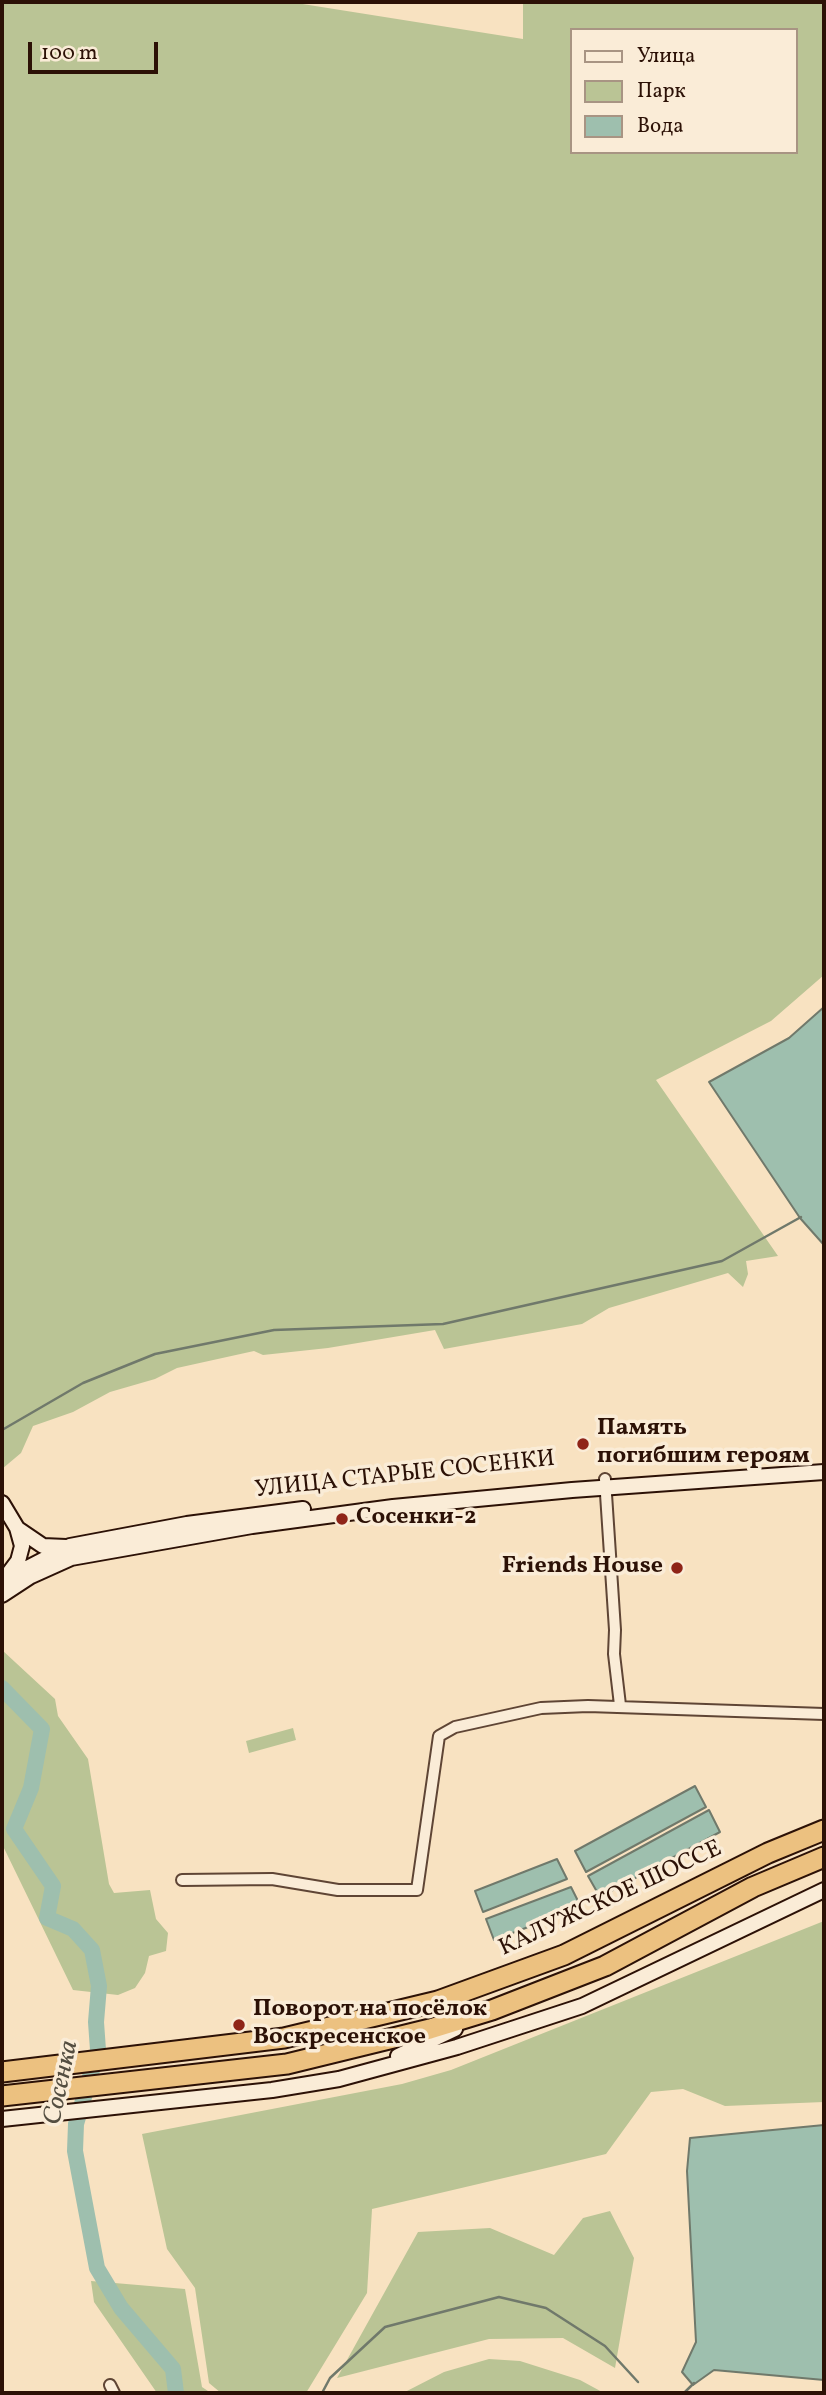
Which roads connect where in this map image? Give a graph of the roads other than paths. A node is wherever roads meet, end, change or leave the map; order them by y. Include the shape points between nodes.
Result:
1 (824, 1463) edge
2 (824, 1472) edge
3 (605, 1483) junction
4 (2, 1503) edge
5 (17, 1528) junction
6 (70, 1546) junction
7 (2, 1585) edge
8 (620, 1705) junction
9 (824, 1714) edge
10 (824, 1830) edge
11 (824, 1857) edge
12 (182, 1880) dead end
13 (824, 1890) edge
14 (492, 2010) junction
15 (2, 2071) edge
16 (361, 2073) junction
17 (2, 2096) edge
18 (2, 2119) edge

1 - 3 main road, УЛИЦА СТАРЫЕ СОСЕНКИ
2 - 3 main road, УЛИЦА СТАРЫЕ СОСЕНКИ
3 - 6 main road, УЛИЦА СТАРЫЕ СОСЕНКИ via 349,1503 187,1524
3 - 7 main road, УЛИЦА СТАРЫЕ СОСЕНКИ via 325,1515 102,1551
3 - 8 street
4 - 5 main road
5 - 6 main road via 43,1546
5 - 7 main road via 21,1553
6 - 7 main road, УЛИЦА СТАРЫЕ СОСЕНКИ
8 - 9 street
8 - 12 street via 522,1711 455,1727 439,1736 417,1890 338,1890 272,1879
10 - 15 highway, КАЛУЖСКОЕ ШОССЕ via 768,1853 564,1955 482,1987 395,2013 284,2038
11 - 14 highway, КАЛУЖСКОЕ ШОССЕ via 752,1887 605,1966
13 - 16 main road via 582,2006 457,2048
14 - 16 main road
14 - 17 highway, КАЛУЖСКОЕ ШОССЕ via 287,2064
16 - 18 main road via 272,2090

